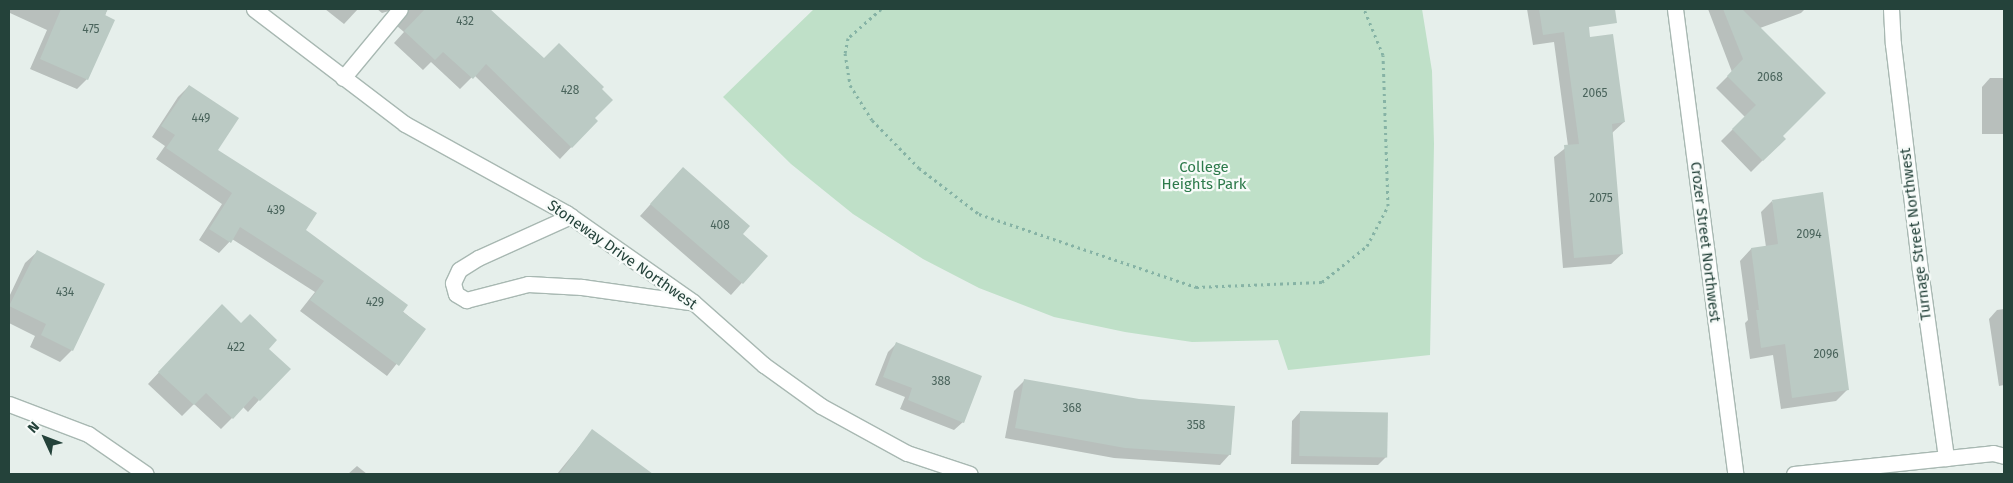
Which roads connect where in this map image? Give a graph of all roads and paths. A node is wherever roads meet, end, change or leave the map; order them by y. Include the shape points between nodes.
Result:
1 (254, 9) edge
2 (400, 9) edge
3 (880, 9) edge
4 (1364, 9) edge
5 (1675, 9) edge
6 (1891, 9) edge
7 (343, 78) junction
8 (571, 216) junction
9 (693, 302) junction
10 (9, 404) edge
11 (2004, 456) edge
12 (1946, 458) junction
13 (146, 474) edge
14 (970, 474) edge
15 (1735, 474) edge
16 (1794, 474) edge

1 - 7 street, Stoneway Drive Northwest
2 - 7 street
3 - 4 path via 848,38 845,53 850,85 872,120 919,168 979,214 1196,287 1322,282 1367,246 1388,206 1383,55
5 - 15 street, Crozer Street Northwest
6 - 12 street, Turnage Street Northwest via 1920,270
7 - 8 street, Stoneway Drive Northwest via 405,124
8 - 9 street, Stoneway Drive Northwest
8 - 9 street via 478,258 459,270 453,283 456,294 466,300 528,284 582,287
9 - 14 street, Stoneway Drive Northwest via 764,365 821,406 907,453
10 - 13 street via 88,434
11 - 12 street via 1992,453
12 - 16 street

